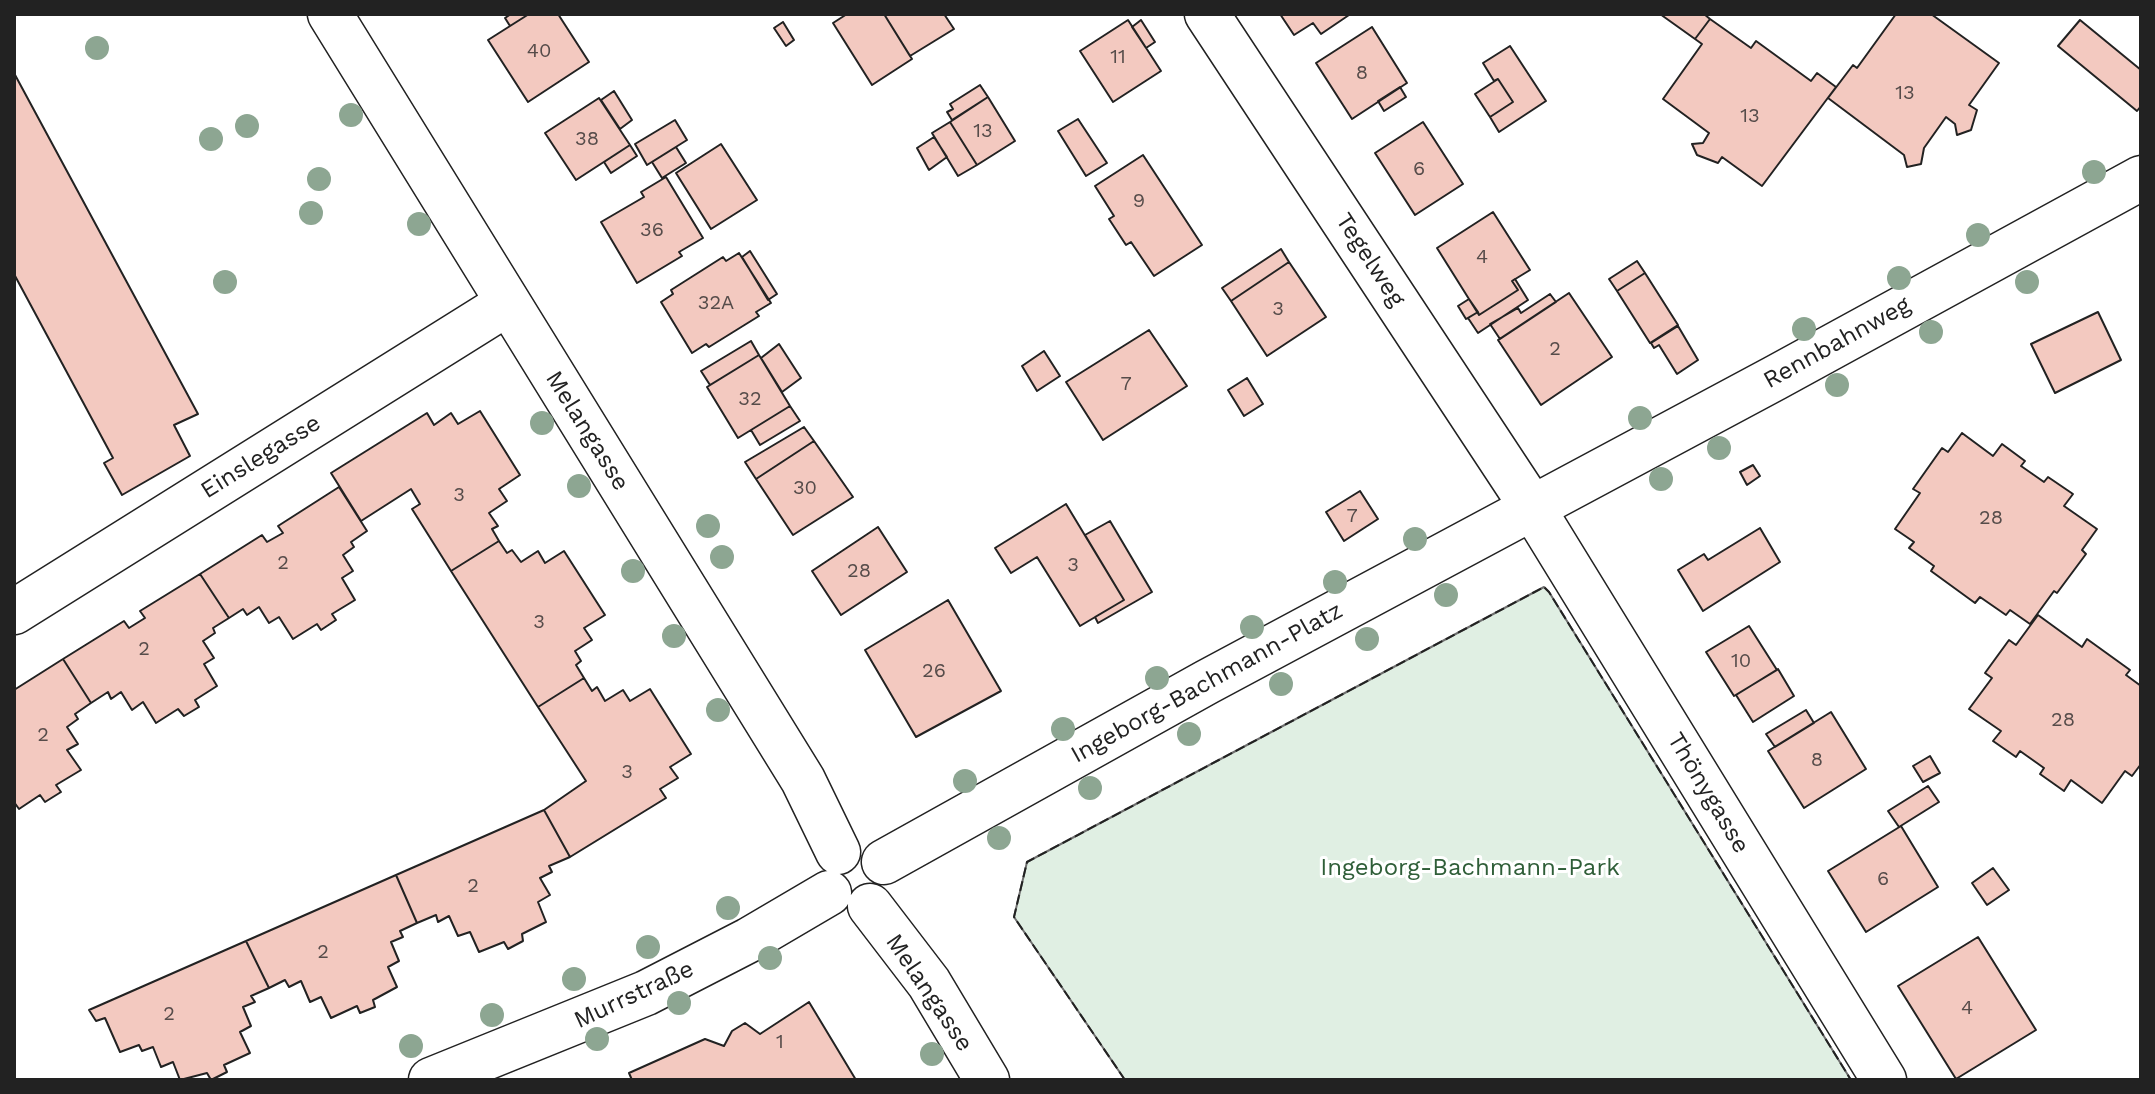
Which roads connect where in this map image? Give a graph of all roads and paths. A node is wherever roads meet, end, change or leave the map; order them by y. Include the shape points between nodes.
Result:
1 (330, 14) edge
2 (1207, 14) edge
3 (2141, 178) edge
4 (508, 303) junction
5 (1532, 507) junction
6 (14, 612) edge
7 (884, 862) junction
8 (833, 872) junction
9 (870, 906) junction
10 (431, 1080) edge
11 (987, 1080) edge
12 (1884, 1080) edge

1 - 4 street, Melangasse
2 - 5 street, Tegelweg
3 - 5 street, Rennbahnweg
4 - 6 street, Einslegasse
4 - 8 street, Melangasse via 803,780
5 - 7 street, Ingeborg-Bachmann-Platz
5 - 12 street, Thönygasse
7 - 8 street via 858,846
7 - 9 street via 887,882
8 - 9 street via 843,906
8 - 10 street, Murrstraße via 749,940 646,993
9 - 11 street, Melangasse via 929,983

